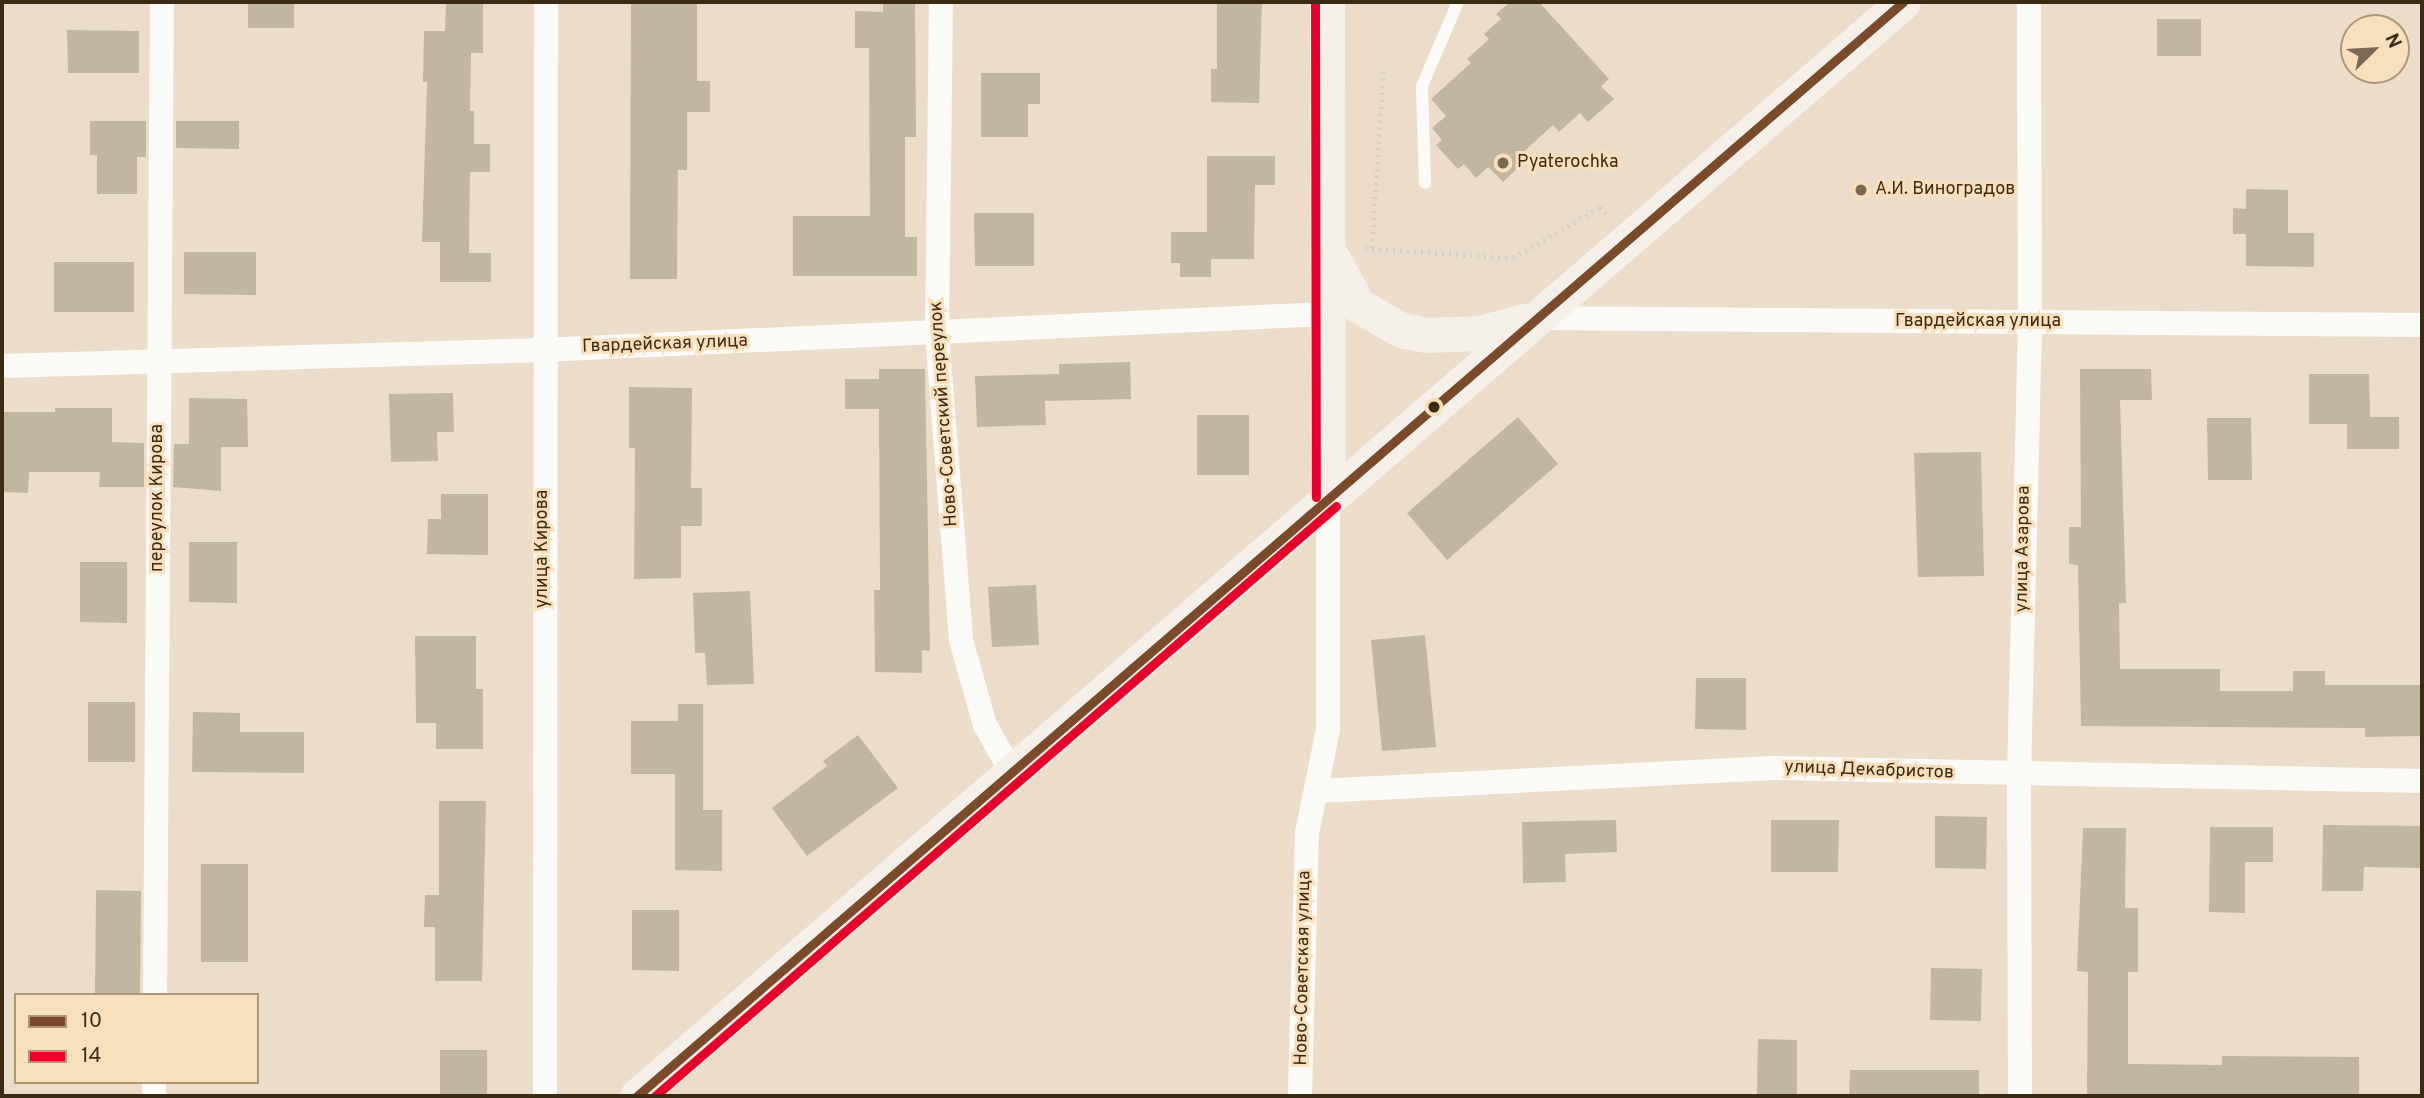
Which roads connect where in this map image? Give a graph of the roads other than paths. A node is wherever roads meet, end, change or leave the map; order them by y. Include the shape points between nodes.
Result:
1 (162, 2) edge
2 (546, 2) edge
3 (941, 2) edge
4 (1327, 2) edge
5 (1458, 2) edge
6 (1903, 2) edge
7 (2029, 2) edge
8 (1425, 183) dead end
9 (1328, 246) junction
10 (1328, 314) junction
11 (1534, 318) junction
12 (2030, 322) junction
13 (2422, 325) edge
14 (937, 334) junction
15 (542, 349) junction
16 (159, 360) junction
17 (2, 366) edge
18 (1328, 497) junction
19 (1012, 773) junction
20 (2019, 776) junction
21 (2422, 781) edge
22 (1317, 791) junction
23 (155, 993) edge
24 (545, 1096) edge
25 (637, 1096) edge
26 (1300, 1096) edge
27 (2020, 1096) edge

1 - 16 street, переулок Кирова
2 - 15 street, улица Кирова
3 - 14 street, Ново-Советский переулок
4 - 9 main road, Ново-Советская улица
5 - 8 lane via 1422,86
6 - 11 main road via 1631,240
7 - 12 street, улица Азарова
9 - 10 main road, Ново-Советская улица
9 - 11 main road via 1340,279 1358,305 1401,330 1426,335 1480,333
10 - 14 street, Гвардейская улица
10 - 18 main road, Ново-Советская улица
11 - 12 street, Гвардейская улица
11 - 18 main road
12 - 13 street, Гвардейская улица
12 - 20 street, улица Азарова
14 - 15 street, Гвардейская улица
14 - 19 street, Ново-Советский переулок via 961,640 985,725
15 - 16 street, Гвардейская улица
15 - 24 street, улица Кирова
16 - 17 street, Гвардейская улица
16 - 23 street, переулок Кирова
18 - 19 main road
18 - 22 street, Ново-Советская улица via 1329,694
19 - 25 main road
20 - 21 street, улица Декабристов
20 - 22 street, улица Декабристов via 1772,768
20 - 27 street, улица Азарова
22 - 26 street, Ново-Советская улица via 1307,833

